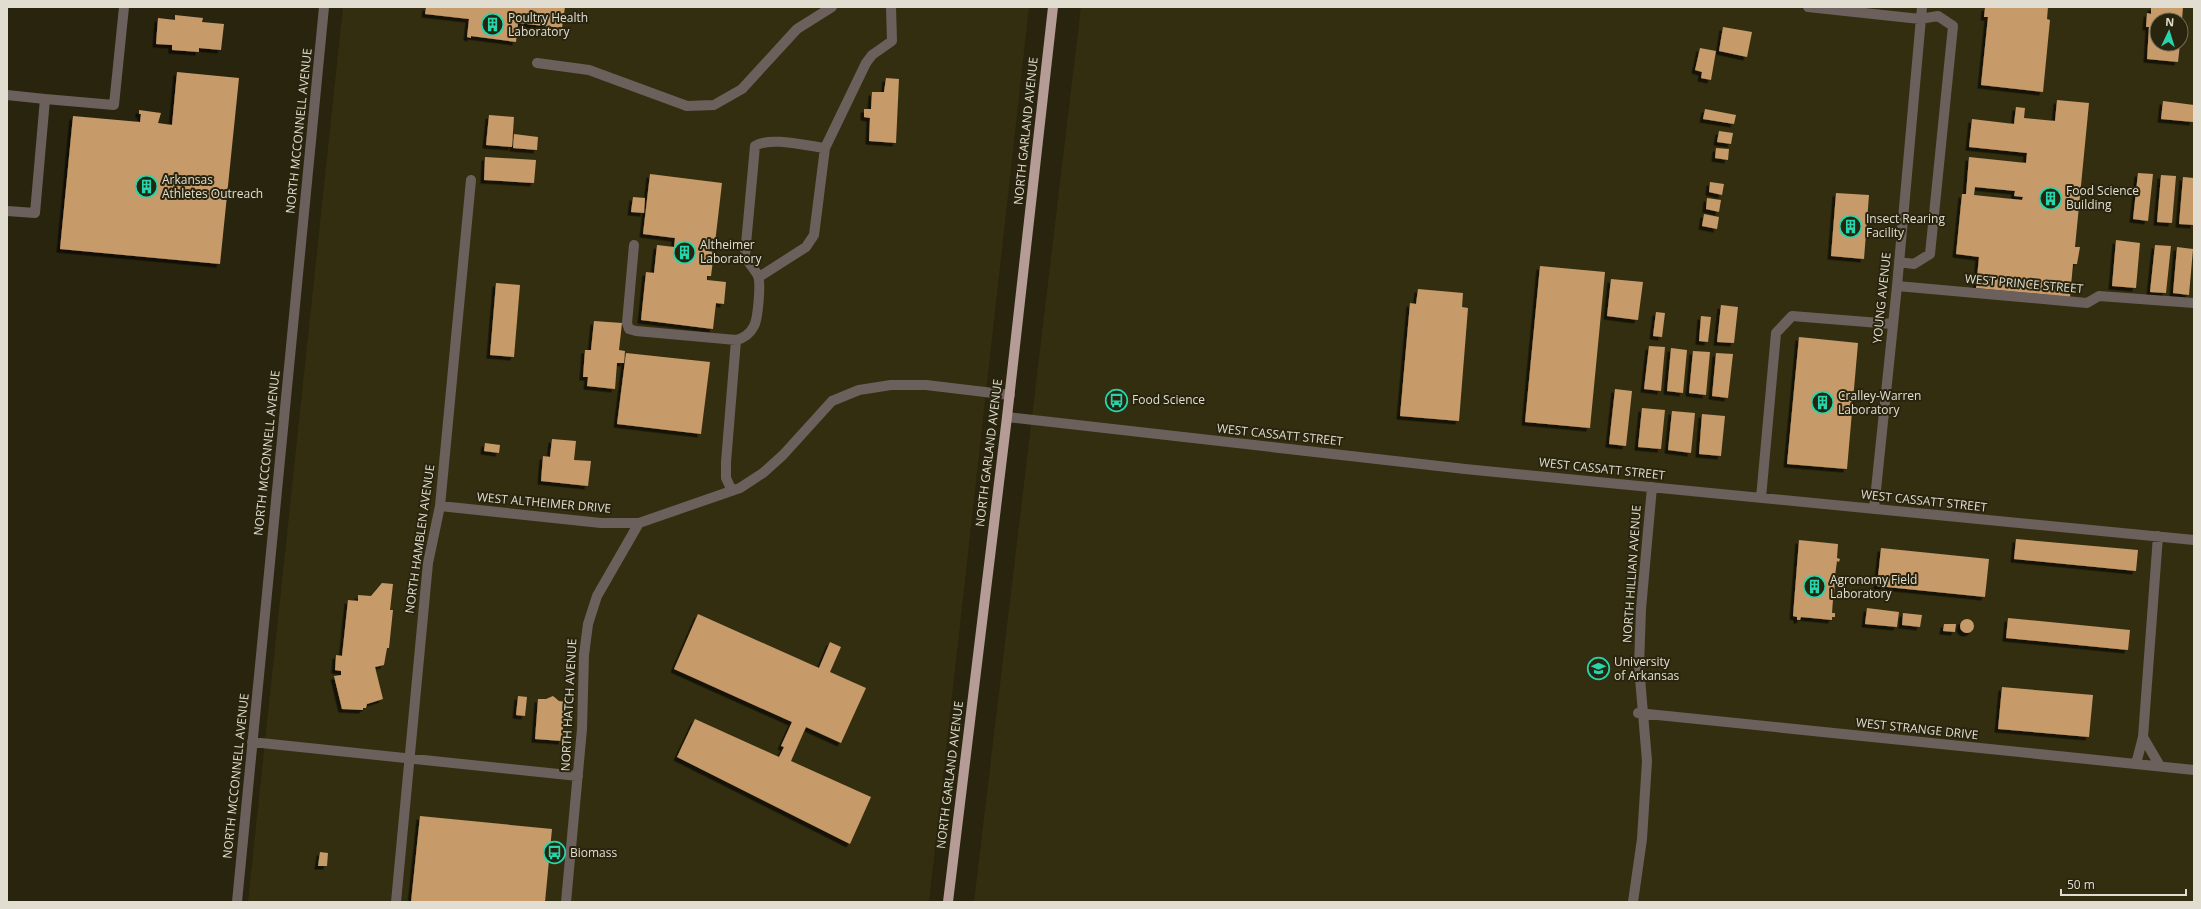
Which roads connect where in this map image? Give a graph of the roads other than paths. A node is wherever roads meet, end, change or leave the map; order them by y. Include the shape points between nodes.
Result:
1 (124, 7) edge
2 (324, 7) edge
3 (832, 7) edge
4 (891, 7) edge
5 (1054, 7) edge
6 (1808, 7) edge
7 (1922, 7) edge
8 (1920, 19) junction
9 (538, 63) dead end
10 (7, 95) edge
11 (45, 100) junction
12 (825, 148) junction
13 (471, 180) dead end
14 (7, 210) edge
15 (634, 245) dead end
16 (1899, 262) junction
17 (759, 277) junction
18 (1897, 286) junction
19 (2194, 303) edge
20 (1892, 324) junction
21 (736, 340) junction
22 (1010, 395) junction
23 (1007, 417) junction
24 (1652, 487) junction
25 (732, 491) junction
26 (1761, 498) junction
27 (440, 506) junction
28 (1874, 509) junction
29 (639, 523) junction
30 (2158, 536) junction
31 (2194, 540) edge
32 (1640, 714) junction
33 (2144, 737) junction
34 (252, 742) junction
35 (410, 758) junction
36 (2136, 764) junction
37 (2160, 766) junction
38 (2194, 770) edge
39 (578, 776) junction
40 (237, 902) edge
41 (396, 902) edge
42 (566, 902) edge
43 (948, 902) edge
44 (1633, 902) edge

1 - 11 street via 114,105
2 - 34 street, NORTH MCCONNELL AVENUE
3 - 9 street via 797,29 742,90 714,105 687,106 589,70
4 - 12 street via 892,41 872,55 866,64
5 - 22 main road, NORTH GARLAND AVENUE
6 - 8 street
7 - 8 street, YOUNG AVENUE
8 - 16 street, YOUNG AVENUE
8 - 16 street via 1938,16 1954,26 1930,254 1914,264
10 - 11 street
11 - 14 street via 35,213
12 - 17 street via 811,242
12 - 17 street via 772,141 761,142 755,146 745,255 748,264
13 - 27 street, NORTH HAMBLEN AVENUE
15 - 21 street via 627,323 629,329 636,332
16 - 18 street, YOUNG AVENUE
17 - 21 street via 755,325 748,335
18 - 19 street, WEST PRINCE STREET via 2088,303 2099,296
18 - 20 street, YOUNG AVENUE
20 - 26 street via 1792,316 1776,333
20 - 28 street, YOUNG AVENUE
21 - 25 street via 726,462 726,478
22 - 23 main road, NORTH GARLAND AVENUE
22 - 25 street, WEST ALTHEIMER DRIVE via 926,385 891,384 859,390 832,401 763,473
23 - 24 street, WEST CASSATT STREET via 1465,469
23 - 43 main road, NORTH GARLAND AVENUE
24 - 26 street, WEST CASSATT STREET
24 - 32 street, NORTH HILLIAN AVENUE via 1641,609
25 - 29 street, WEST ALTHEIMER DRIVE
26 - 28 street, WEST CASSATT STREET
27 - 29 street, WEST ALTHEIMER DRIVE via 601,523
27 - 35 street, NORTH HAMBLEN AVENUE via 428,563
28 - 30 street, WEST CASSATT STREET
29 - 39 street, NORTH HATCH AVENUE via 597,596 588,624
30 - 31 street, WEST CASSATT STREET
30 - 33 street
32 - 36 street, WEST STRANGE DRIVE
32 - 44 street, NORTH HILLIAN AVENUE via 1647,761 1642,839
33 - 36 street
33 - 37 street
34 - 35 street
34 - 40 street, NORTH MCCONNELL AVENUE
35 - 39 street
35 - 41 street, NORTH HAMBLEN AVENUE
36 - 37 street, WEST STRANGE DRIVE
37 - 38 street, WEST STRANGE DRIVE
39 - 42 street, NORTH HATCH AVENUE

